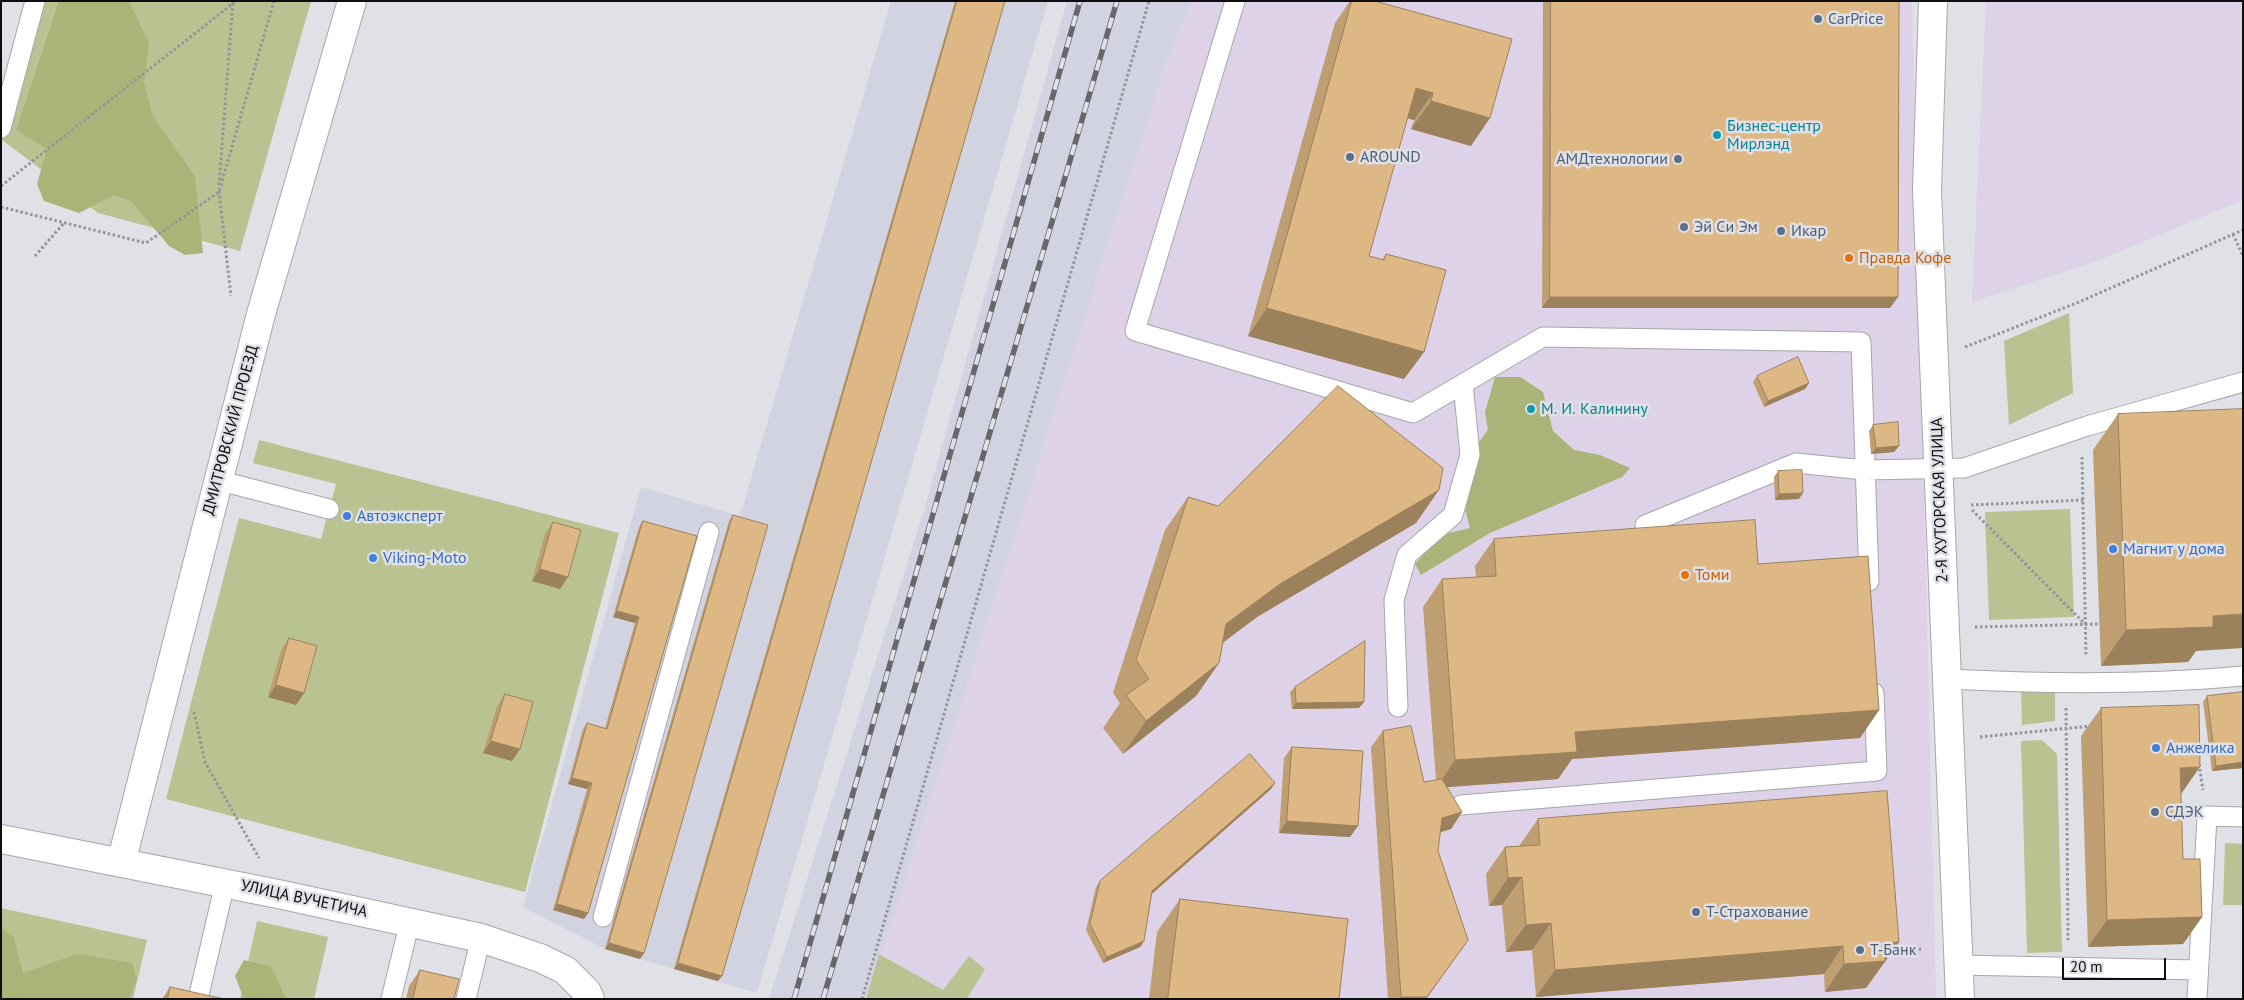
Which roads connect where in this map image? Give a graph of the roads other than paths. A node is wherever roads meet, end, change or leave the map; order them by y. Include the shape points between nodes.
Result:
1 (35, 1) edge
2 (352, 1) edge
3 (1235, 1) edge
4 (1933, 1) edge
5 (1, 128) edge
6 (2243, 382) edge
7 (1463, 384) junction
8 (1938, 469) junction
9 (1864, 470) junction
10 (217, 480) junction
11 (329, 508) dead end
12 (1645, 524) dead end
13 (709, 532) dead end
14 (1869, 596) edge
15 (1873, 674) edge
16 (2243, 676) edge
17 (1947, 679) junction
18 (1398, 707) dead end
19 (1461, 805) dead end
20 (2243, 816) edge
21 (1, 839) edge
22 (121, 863) junction
23 (225, 883) junction
24 (603, 918) dead end
25 (410, 921) junction
26 (481, 938) junction
27 (1958, 965) junction
28 (2198, 970) junction
29 (198, 999) edge
30 (391, 999) edge
31 (466, 999) edge
32 (590, 999) edge
33 (1960, 999) edge
34 (2197, 999) edge

1 - 5 lane
2 - 10 street, ДМИТРОВСКИЙ ПРОЕЗД via 261,314
3 - 7 lane via 1135,331 1413,413
4 - 8 street, 2-Я ХУТОРСКАЯ УЛИЦА via 1927,190
6 - 8 lane via 2087,426 1964,468
7 - 9 lane via 1543,337 1860,342
7 - 18 lane via 1470,455 1453,515 1407,556 1394,600
8 - 9 lane
8 - 17 street, 2-Я ХУТОРСКАЯ УЛИЦА
9 - 12 lane via 1796,463
9 - 14 lane
10 - 11 lane
10 - 22 street, ДМИТРОВСКИЙ ПРОЕЗД
13 - 24 lane
15 - 19 lane via 1877,771
16 - 17 lane via 2204,680 2066,682
17 - 27 street, 2-Я ХУТОРСКАЯ УЛИЦА
20 - 28 lane via 2207,816
21 - 22 street, УЛИЦА ВУЧЕТИЧА
22 - 23 street, УЛИЦА ВУЧЕТИЧА
23 - 25 street, УЛИЦА ВУЧЕТИЧА
23 - 29 lane
25 - 26 street, УЛИЦА ВУЧЕТИЧА
25 - 30 lane
26 - 31 lane
26 - 32 street, УЛИЦА ВУЧЕТИЧА via 565,970
27 - 28 lane
27 - 33 street, 2-Я ХУТОРСКАЯ УЛИЦА
28 - 34 lane

